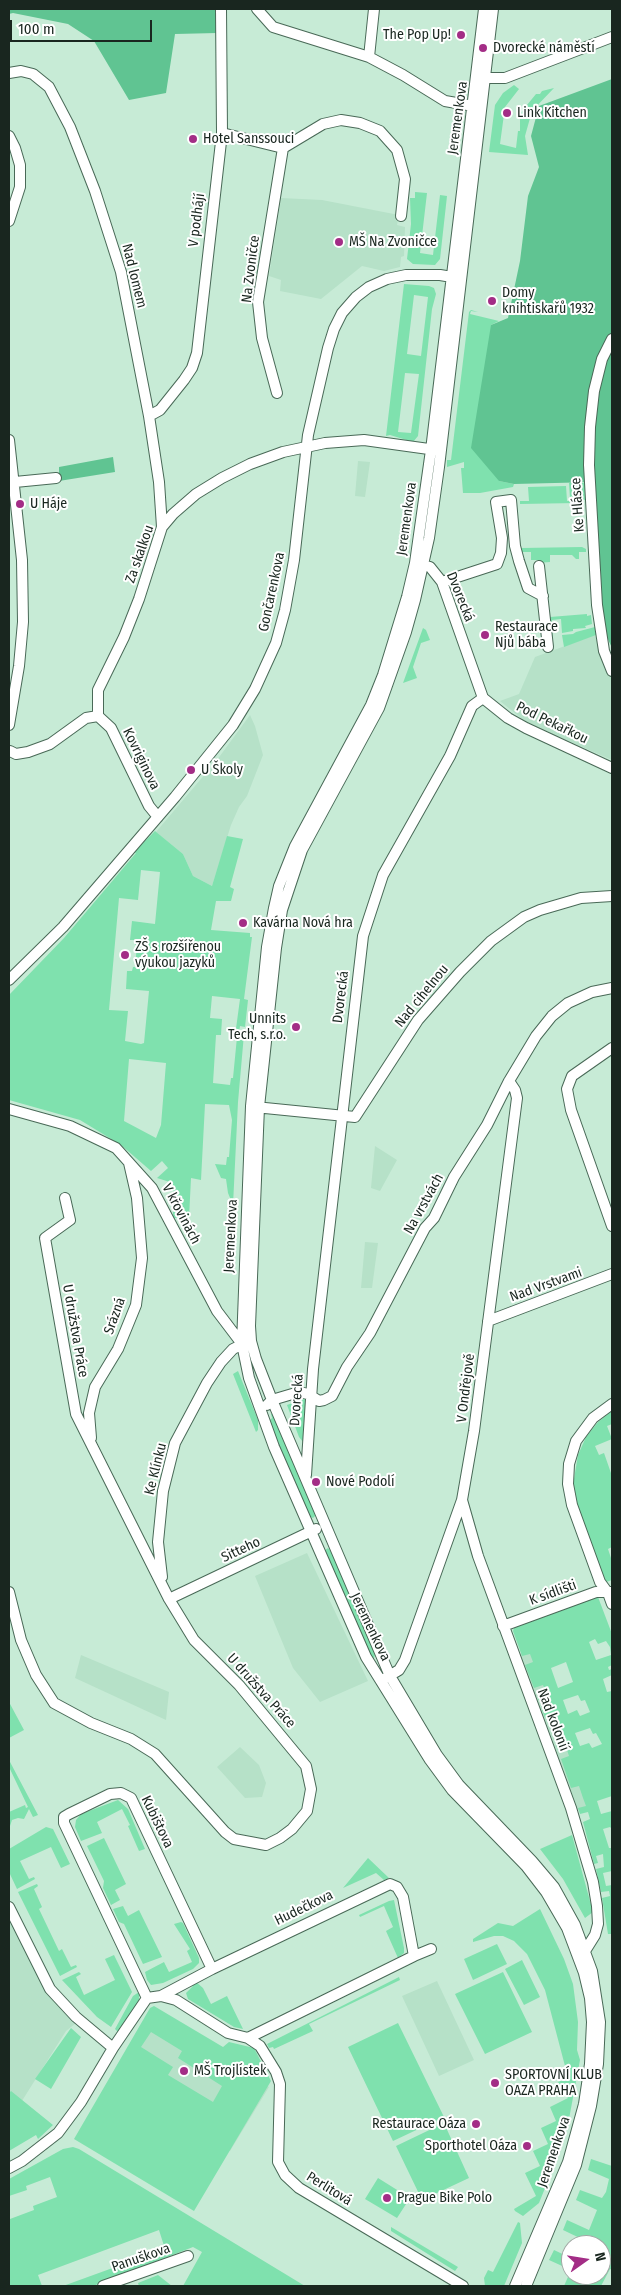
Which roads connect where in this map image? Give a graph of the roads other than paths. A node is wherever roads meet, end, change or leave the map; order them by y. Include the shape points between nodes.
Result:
1 (221, 9) edge
2 (257, 9) edge
3 (374, 9) edge
4 (484, 9) edge
5 (493, 9) edge
6 (612, 37) edge
7 (368, 57) junction
8 (9, 73) edge
9 (481, 78) junction
10 (478, 107) junction
11 (222, 133) junction
12 (9, 136) edge
13 (283, 148) junction
14 (401, 216) dead end
15 (9, 221) edge
16 (457, 278) junction
17 (612, 339) edge
18 (277, 393) dead end
19 (149, 416) junction
20 (9, 440) edge
21 (307, 448) junction
22 (436, 450) junction
23 (56, 478) dead end
24 (15, 482) junction
25 (162, 527) junction
26 (419, 564) junction
27 (539, 566) dead end
28 (442, 582) junction
29 (543, 596) junction
30 (548, 647) dead end
31 (612, 671) edge
32 (483, 698) junction
33 (98, 716) junction
34 (9, 725) edge
35 (9, 750) edge
36 (612, 768) edge
37 (158, 817) junction
38 (612, 896) edge
39 (9, 980) edge
40 (612, 988) edge
41 (612, 1048) edge
42 (509, 1081) junction
43 (255, 1107) junction
44 (11, 1112) edge
45 (341, 1115) junction
46 (128, 1161) junction
47 (65, 1198) dead end
48 (612, 1226) edge
49 (612, 1274) edge
50 (488, 1321) junction
51 (246, 1343) junction
52 (312, 1398) junction
53 (272, 1400) junction
54 (612, 1404) edge
55 (263, 1415) junction
56 (92, 1444) junction
57 (306, 1478) junction
58 (462, 1500) junction
59 (324, 1526) junction
60 (311, 1531) junction
61 (9, 1592) edge
62 (610, 1592) edge
63 (169, 1599) junction
64 (612, 1604) edge
65 (504, 1626) junction
66 (386, 1678) junction
67 (9, 1906) edge
68 (431, 1948) dead end
69 (581, 1952) junction
70 (414, 1956) junction
71 (212, 1968) junction
72 (161, 1996) junction
73 (147, 1998) junction
74 (248, 2038) junction
75 (113, 2048) junction
76 (9, 2168) edge
77 (188, 2256) dead end
78 (103, 2286) edge
79 (463, 2286) edge
80 (515, 2286) edge
81 (526, 2286) edge

1 - 11 street, V podhájí
2 - 7 street via 272,27
3 - 7 street
4 - 9 street
5 - 9 street
6 - 9 street, Jeremenkova via 505,78
7 - 10 street via 403,74 445,101
8 - 19 street, Nad lomem via 21,71 42,80 70,126 95,191 120,272
9 - 10 street, Jeremenkova
10 - 16 street, Jeremenkova
11 - 13 street
11 - 19 street, V podhájí via 196,353 184,380 160,410
12 - 15 street via 20,165 20,187
13 - 14 street via 323,124 341,120 360,122 380,131 397,150 404,179
13 - 18 street, Na Zvoničce via 258,302 262,338
16 - 21 street, Gončarenkova via 406,275 387,279 356,297 334,329
16 - 22 street, Jeremenkova
17 - 31 street, Ke Hlásce via 602,359 594,391 589,466 598,605 604,651
19 - 25 street, Nad lomem
20 - 24 street
21 - 22 street, Za skalkou via 364,440
21 - 25 street, Za skalkou via 283,452 222,478 196,494
21 - 37 street, Gončarenkova via 294,560 276,643 238,717 215,750
22 - 26 street, Jeremenkova
23 - 24 street
24 - 34 street via 22,560 23,622
25 - 33 street, Za skalkou via 139,600 98,690
26 - 28 street, Dvorecká via 434,571
26 - 43 street, Jeremenkova via 406,632 379,708 295,866 271,948
27 - 29 street
28 - 29 street via 497,564 502,538 496,502 511,500 519,561 528,588
28 - 32 street, Dvorecká
29 - 30 street
32 - 36 street, Pod Pekařkou via 526,728
32 - 45 street, Dvorecká via 472,706 450,756 376,890 363,936
33 - 35 street via 86,718 50,744 16,754
33 - 37 street, Kovriginova via 111,728 149,806
37 - 39 street, Gončarenkova via 63,927
38 - 45 street, Nad cihelnou via 581,898 540,910 524,917 491,941 418,1020 355,1116
40 - 42 street, Na vrstvách via 580,997 552,1016 530,1044
41 - 48 street via 572,1076 567,1089 571,1110
42 - 50 street, V Ondřejově via 517,1098
42 - 52 street, Na vrstvách via 332,1396 324,1400
43 - 45 street, Nad cihelnou
43 - 51 street, Jeremenkova
44 - 46 street, V křovinách via 70,1126 116,1148
45 - 52 street, Dvorecká
46 - 51 street, V křovinách via 152,1188 216,1311
46 - 56 street, Srázná via 137,1198 142,1258 136,1305 118,1349 95,1387 89,1412
47 - 56 street, U družstva Práce via 70,1220 45,1238 76,1414
49 - 50 street, Nad Vrstvami
50 - 58 street, V Ondřejově
51 - 53 street, Jeremenkova
51 - 55 street, Jeremenkova via 249,1378
51 - 63 street, Ke Klínku via 227,1354 207,1382 175,1443 163,1491 158,1542 159,1566
52 - 53 street, Na vrstvách via 299,1392
52 - 57 street, Dvorecká
53 - 55 street
53 - 57 street, Jeremenkova
54 - 62 street via 593,1418 576,1441 569,1464 568,1484 572,1506 590,1557 600,1582
55 - 60 street, Jeremenkova
56 - 63 street, U družstva Práce
57 - 59 street, Jeremenkova
58 - 65 street, Nad kolonií via 478,1556
58 - 66 street, V Ondřejově via 405,1660
59 - 60 street, Sitteho
59 - 66 street, Jeremenkova
60 - 63 street, Sitteho
60 - 66 street, Jeremenkova via 366,1657
61 - 63 street, U družstva Práce via 20,1640 36,1675 54,1703 131,1739 155,1754 225,1832 234,1839 266,1845 292,1830 307,1811 311,1789 306,1766 239,1685 194,1640
62 - 64 street
62 - 65 street, K sídlišti via 596,1592
65 - 69 street, Nad kolonií via 571,1808 593,1882 598,1924 595,1935
66 - 69 street, Jeremenkova via 459,1785 554,1887 575,1925
67 - 75 street via 50,1989 76,2017
68 - 70 street
69 - 80 street, Jeremenkova via 592,2022 588,2083 568,2162
69 - 81 street, Jeremenkova via 592,1971 600,2022 596,2084 576,2165
70 - 71 street, Hudečkova via 403,1897 397,1886 390,1884
70 - 74 street
71 - 72 street, Hudečkova
71 - 73 street, Kubištova via 131,1798 121,1793 110,1794 69,1814 64,1823
72 - 73 street, Hudečkova
72 - 74 street, Hudečkova via 176,2000 228,2033
73 - 75 street
74 - 79 street, Perlitová via 260,2046 280,2084 278,2162 285,2175 299,2188
75 - 76 street via 58,2133
77 - 78 street, Panuškova

